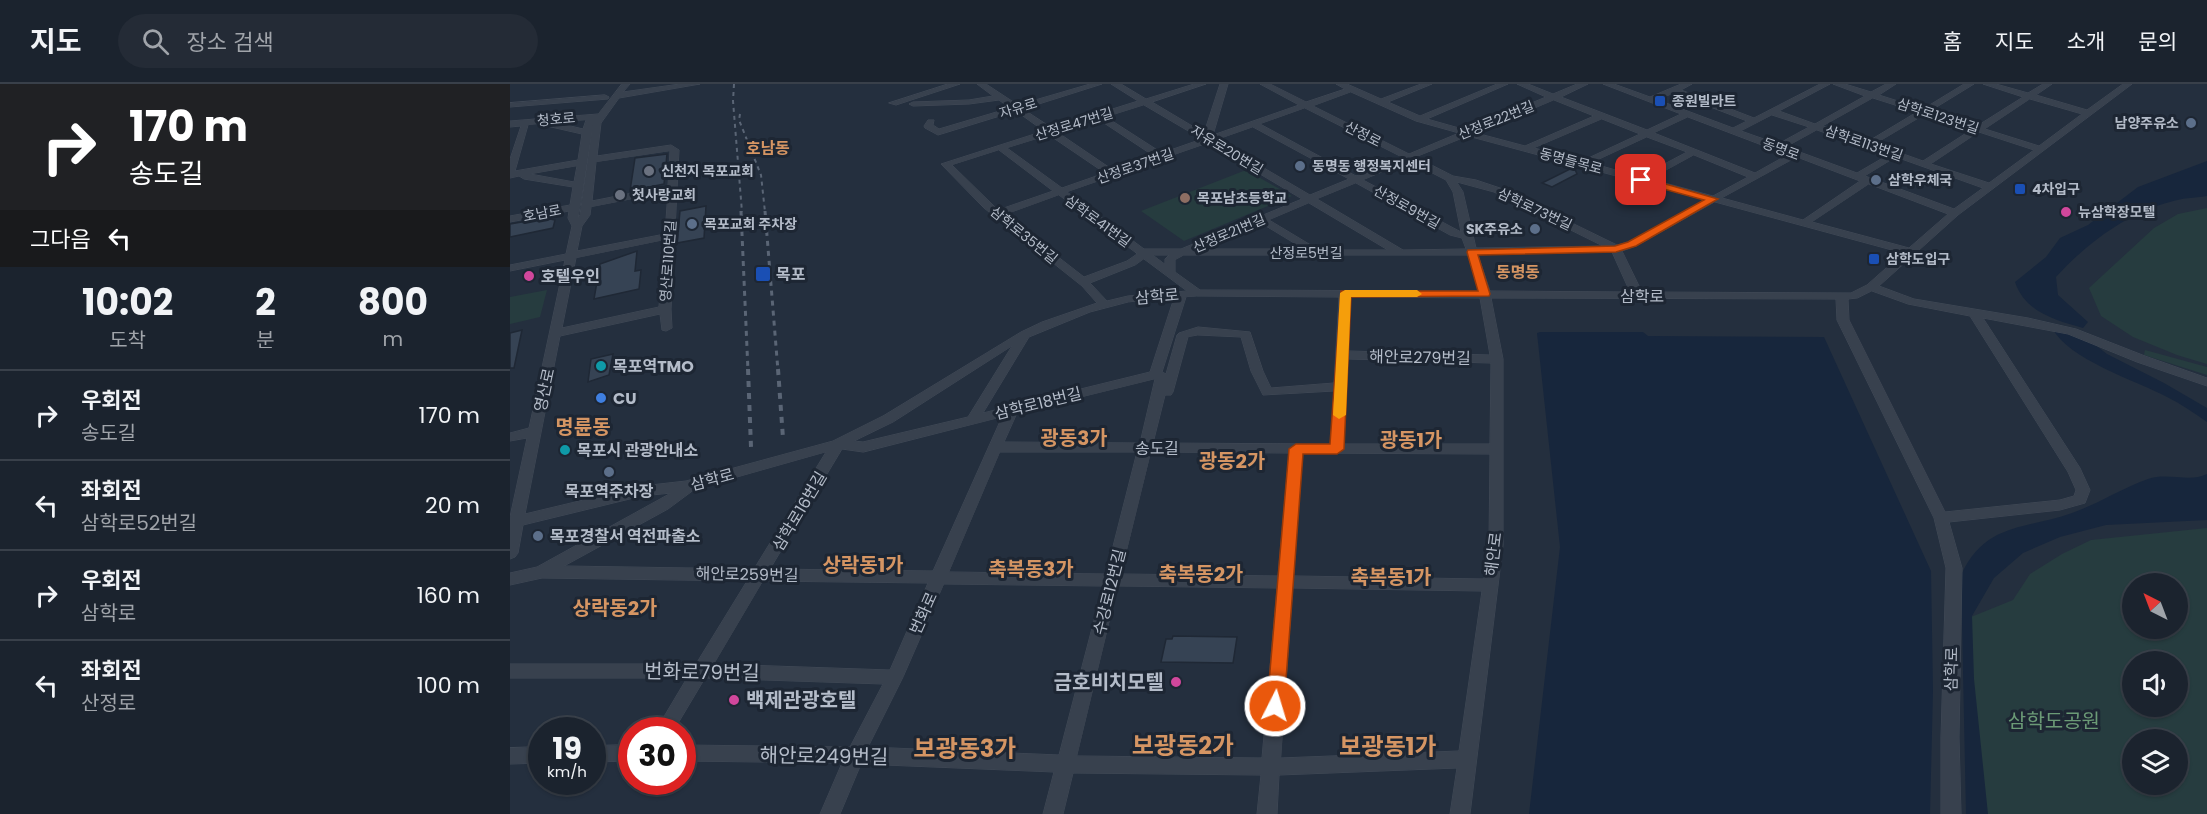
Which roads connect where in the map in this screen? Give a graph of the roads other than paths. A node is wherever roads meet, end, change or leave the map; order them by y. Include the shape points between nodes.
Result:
1 (616, 84) edge
2 (626, 84) edge
3 (696, 84) edge
4 (956, 84) edge
5 (981, 84) edge
6 (1098, 84) edge
7 (1115, 84) edge
8 (1202, 84) edge
9 (1224, 84) edge
10 (1264, 84) edge
11 (1428, 84) edge
12 (1504, 84) edge
13 (1521, 84) edge
14 (1584, 84) edge
15 (1606, 84) edge
16 (1632, 84) edge
17 (1688, 84) edge
18 (1798, 84) edge
19 (1826, 84) edge
20 (1837, 84) edge
21 (1892, 84) edge
22 (1970, 84) edge
23 (1987, 84) edge
24 (2048, 84) edge
25 (2128, 84) edge
26 (1346, 86) edge
27 (1620, 89) junction
28 (1673, 90) junction
29 (1815, 90) junction
30 (1872, 95) junction
31 (616, 96) junction
32 (2029, 96) junction
33 (605, 97) junction
34 (1553, 97) junction
35 (1004, 99) junction
36 (1651, 100) junction
37 (911, 101) junction
38 (1145, 102) junction
39 (1380, 102) junction
40 (893, 103) dead end
41 (510, 105) edge
42 (1307, 105) junction
43 (598, 106) junction
44 (1018, 108) junction
45 (1773, 112) junction
46 (1923, 112) junction
47 (2088, 113) junction
48 (1688, 114) junction
49 (1099, 116) junction
50 (1601, 116) junction
51 (596, 118) junction
52 (1419, 119) junction
53 (1755, 121) junction
54 (552, 122) junction
55 (1254, 124) junction
56 (510, 126) edge
57 (525, 126) junction
58 (1816, 126) junction
59 (1978, 129) junction
60 (1051, 131) junction
61 (1734, 131) junction
62 (586, 133) junction
63 (1465, 133) junction
64 (1647, 134) junction
65 (1208, 140) junction
66 (1868, 145) junction
67 (1000, 147) junction
68 (1778, 148) junction
69 (1525, 149) junction
70 (2039, 149) junction
71 (1694, 152) junction
72 (1796, 154) junction
73 (1895, 154) junction
74 (1162, 157) junction
75 (1408, 157) junction
76 (587, 161) junction
77 (946, 164) joint
78 (1583, 164) junction
79 (1924, 164) junction
80 (510, 174) edge
81 (1113, 174) junction
82 (1757, 177) junction
83 (1857, 177) junction
84 (1450, 178) junction
85 (1356, 179) junction
86 (1641, 180) junction
87 (1868, 181) junction
88 (578, 186) junction
89 (1989, 187) junction
90 (672, 188) junction
91 (1059, 193) junction
92 (1310, 198) junction
93 (1713, 199) junction
94 (587, 205) junction
95 (574, 207) junction
96 (1955, 213) junction
97 (997, 214) junction
98 (510, 219) edge
99 (1261, 219) junction
100 (1805, 223) junction
101 (577, 226) junction
102 (670, 236) junction
103 (1467, 236) junction
104 (1616, 249) junction
105 (1316, 252) junction
106 (1401, 252) junction
107 (1472, 252) junction
108 (1911, 252) junction
109 (1181, 253) junction
110 (572, 254) junction
111 (1142, 254) junction
112 (510, 268) edge
113 (1172, 272) junction
114 (1082, 282) junction
115 (1871, 287) junction
116 (1197, 293) junction
117 (1345, 293) junction
118 (1181, 294) junction
119 (1485, 294) junction
120 (1148, 296) junction
121 (1638, 296) junction
122 (1842, 297) junction
123 (1104, 304) junction
124 (664, 309) junction
125 (1974, 313) junction
126 (666, 328) dead end
127 (556, 333) junction
128 (1026, 333) junction
129 (1343, 355) junction
130 (1497, 359) junction
131 (1155, 375) junction
132 (2207, 382) edge
133 (1341, 386) junction
134 (1157, 403) junction
135 (1012, 410) junction
136 (973, 418) junction
137 (536, 431) junction
138 (510, 437) edge
139 (838, 444) junction
140 (996, 447) junction
141 (1145, 448) junction
142 (1296, 449) junction
143 (1337, 449) junction
144 (1498, 449) junction
145 (695, 484) junction
146 (1941, 518) junction
147 (517, 521) junction
148 (511, 545) edge
149 (542, 572) junction
150 (762, 574) junction
151 (938, 578) junction
152 (510, 579) edge
153 (1112, 580) junction
154 (1286, 581) junction
155 (510, 584) edge
156 (1490, 585) junction
157 (510, 671) edge
158 (702, 671) junction
159 (895, 677) junction
160 (673, 717) edge
161 (696, 753) edge
162 (528, 755) edge
163 (855, 755) junction
164 (510, 756) edge
165 (1469, 759) junction
166 (1066, 764) junction
167 (1271, 767) junction
168 (830, 814) edge
169 (1053, 814) edge
170 (1267, 814) edge
171 (1460, 814) edge
172 (1952, 814) edge

1 - 33 street, 영산로
2 - 31 street, 영산로
3 - 31 street
4 - 37 street
5 - 35 street
6 - 44 street, 자유로
7 - 38 street, 자유로20번길
8 - 38 street, 산정로47번길
9 - 65 street
10 - 42 street, 산정로
11 - 39 street
12 - 52 street
13 - 34 street
14 - 34 street, 산정로22번길
15 - 27 street, 동명로
16 - 27 street
17 - 28 street
18 - 29 street
19 - 29 street
20 - 30 street, 삼학로123번길
21 - 30 street
22 - 46 street
23 - 32 street
24 - 32 street
25 - 47 street, 삼학로
26 - 39 street, 동명들목로
26 - 42 street, 산정로37번길
27 - 36 street, 동명로
28 - 36 street
28 - 53 street
29 - 45 street
30 - 46 street, 삼학로123번길
30 - 58 street
31 - 51 street, 영산로
32 - 47 street
32 - 59 street
33 - 41 street
33 - 43 street, 영산로
34 - 50 street
34 - 63 street, 산정로22번길
35 - 37 street
35 - 44 street
36 - 48 street, 동명로
37 - 40 street
37 - 44 street, 자유로 via 924,122 938,132
38 - 49 street, 산정로47번길
38 - 65 street, 자유로20번길
39 - 52 street, 동명들목로
42 - 55 street, 산정로37번길
42 - 75 street, 산정로
43 - 51 street, 영산로
43 - 54 street
44 - 60 street
45 - 53 street
45 - 58 street, 삼학로113번길
46 - 59 street, 삼학로123번길
46 - 66 street
47 - 70 street, 삼학로
48 - 61 street, 동명로
48 - 64 street
49 - 60 street, 산정로47번길
49 - 74 street
50 - 64 street
50 - 69 street
51 - 54 street, 청호로
51 - 62 street, 영산로
51 - 76 street, 영산로
52 - 63 street, 동명들목로
53 - 61 street
54 - 56 street, 청호로
54 - 57 street, 청호로
54 - 62 street
55 - 65 street, 산정로37번길
55 - 85 street, 산정로9번길
56 - 57 street, 청호로
57 - 80 street
58 - 66 street, 삼학로113번길
58 - 68 street
59 - 70 street, 삼학로123번길
59 - 79 street
60 - 67 street, 산정로47번길
60 - 81 street
61 - 68 street, 동명로
62 - 76 street, 영산로
63 - 69 street, 동명들목로
63 - 75 street, 산정로22번길
64 - 71 street
64 - 78 street
65 - 74 street, 산정로37번길
65 - 92 street, 자유로20번길
66 - 73 street, 삼학로113번길
67 - 77 street, 산정로47번길
67 - 91 street, 삼학로41번길
68 - 72 street, 동명로
69 - 78 street, 동명들목로
70 - 89 street, 삼학로
71 - 82 street
71 - 86 street
72 - 82 street
72 - 83 street, 동명로
73 - 79 street, 삼학로113번길
73 - 83 street
74 - 81 street, 산정로37번길
75 - 84 street, 산정로
75 - 85 street, 산정로21번길
76 - 80 street
76 - 88 street, 영산로
76 - 90 street, 영산로110번길 via 671,148 675,151
76 - 94 street, 영산로
77 - 97 street, 삼학로35번길
78 - 86 street, 동명들목로
79 - 89 street, 삼학로113번길
80 - 88 street
81 - 91 street, 산정로37번길
82 - 93 street
83 - 87 street, 동명로
84 - 103 street via 1458,192
84 - 104 street, 삼학로73번길 via 1497,190
85 - 92 street, 산정로21번길
85 - 103 street, 산정로9번길 via 1454,233
86 - 93 street, 동명들목로
87 - 96 street, 동명로
87 - 100 street
88 - 95 street, 영산로
89 - 96 street, 삼학로
90 - 94 street
90 - 102 street, 영산로110번길
91 - 97 street, 산정로37번길
91 - 111 street, 삼학로41번길
92 - 99 street, 산정로21번길
92 - 106 street, 자유로20번길
93 - 100 street, 동명들목로
93 - 104 street
94 - 101 street, 영산로
95 - 98 street, 호남로
95 - 101 street, 영산로
96 - 108 street, 삼학로
97 - 114 street, 삼학로35번길
99 - 105 street
99 - 109 street, 산정로21번길
100 - 108 street, 동명들목로
101 - 110 street, 영산로
102 - 110 street
102 - 124 street, 영산로110번길
103 - 107 street
104 - 107 street, 산정로5번길
104 - 121 street
105 - 106 street, 산정로5번길
105 - 109 street, 산정로5번길
106 - 107 street, 산정로5번길
107 - 119 street
108 - 115 street, 삼학로
109 - 111 street, 산정로5번길
109 - 113 street via 1170,259
110 - 112 street
110 - 127 street, 영산로
111 - 113 street, 삼학로41번길
111 - 114 street via 1131,263
113 - 116 street, 삼학로41번길
113 - 120 street
114 - 123 street, 삼학로35번길
115 - 122 street, 삼학로
115 - 125 street via 1912,302
116 - 117 street, 삼학로
116 - 118 street, 삼학로
117 - 119 street, 삼학로
117 - 129 street
118 - 120 street, 삼학로
118 - 131 street
119 - 121 street, 삼학로
119 - 130 street, 해안로
120 - 123 street, 삼학로
121 - 122 street, 삼학로
122 - 146 street, 삼학로 via 1843,320
123 - 128 street, 삼학로
124 - 126 street
124 - 127 street, 영산로110번길
125 - 132 street via 2064,328
125 - 146 street via 2075,471 2082,495 2060,505
127 - 137 street, 영산로
128 - 136 street
128 - 139 street, 삼학로 via 888,419
129 - 130 street, 해안로279번길
129 - 133 street
130 - 144 street, 해안로
131 - 134 street, 수강로12번길 via 1160,375 1162,381
131 - 135 street, 삼학로18번길
133 - 134 street via 1267,392 1246,334 1198,331 1183,335 1164,401
133 - 143 street
134 - 141 street, 수강로12번길
135 - 136 street, 삼학로18번길
135 - 140 street, 번화로
136 - 139 street, 삼학로18번길 via 863,447
137 - 138 street
137 - 147 street, 영산로
139 - 145 street, 삼학로
139 - 150 street, 삼학로16번길
140 - 141 street, 송도길
140 - 151 street, 번화로
141 - 142 street, 송도길
141 - 153 street, 수강로12번길
142 - 143 street, 송도길
142 - 154 street
143 - 144 street, 송도길
144 - 156 street, 해안로 via 1496,545
145 - 147 street, 삼학로 via 642,491
145 - 149 street
146 - 172 street, 삼학로 via 1954,568
147 - 148 street, 영산로
149 - 150 street, 해안로259번길
149 - 152 street, 해안로259번길
149 - 155 street
150 - 151 street, 해안로259번길
150 - 158 street, 삼학로16번길
151 - 153 street, 해안로259번길
151 - 159 street, 번화로
153 - 154 street, 해안로259번길
153 - 166 street, 수강로12번길
154 - 156 street, 해안로259번길
154 - 167 street
156 - 165 street, 해안로
157 - 158 street, 번화로79번길
158 - 159 street, 번화로79번길
158 - 160 street, 삼학로16번길
159 - 163 street, 번화로
161 - 163 street, 해안로249번길
162 - 164 street
163 - 166 street, 해안로249번길
163 - 168 street, 번화로
165 - 167 street, 해안로249번길
165 - 171 street, 해안로
166 - 167 street, 해안로249번길
166 - 169 street, 수강로12번길
167 - 170 street

